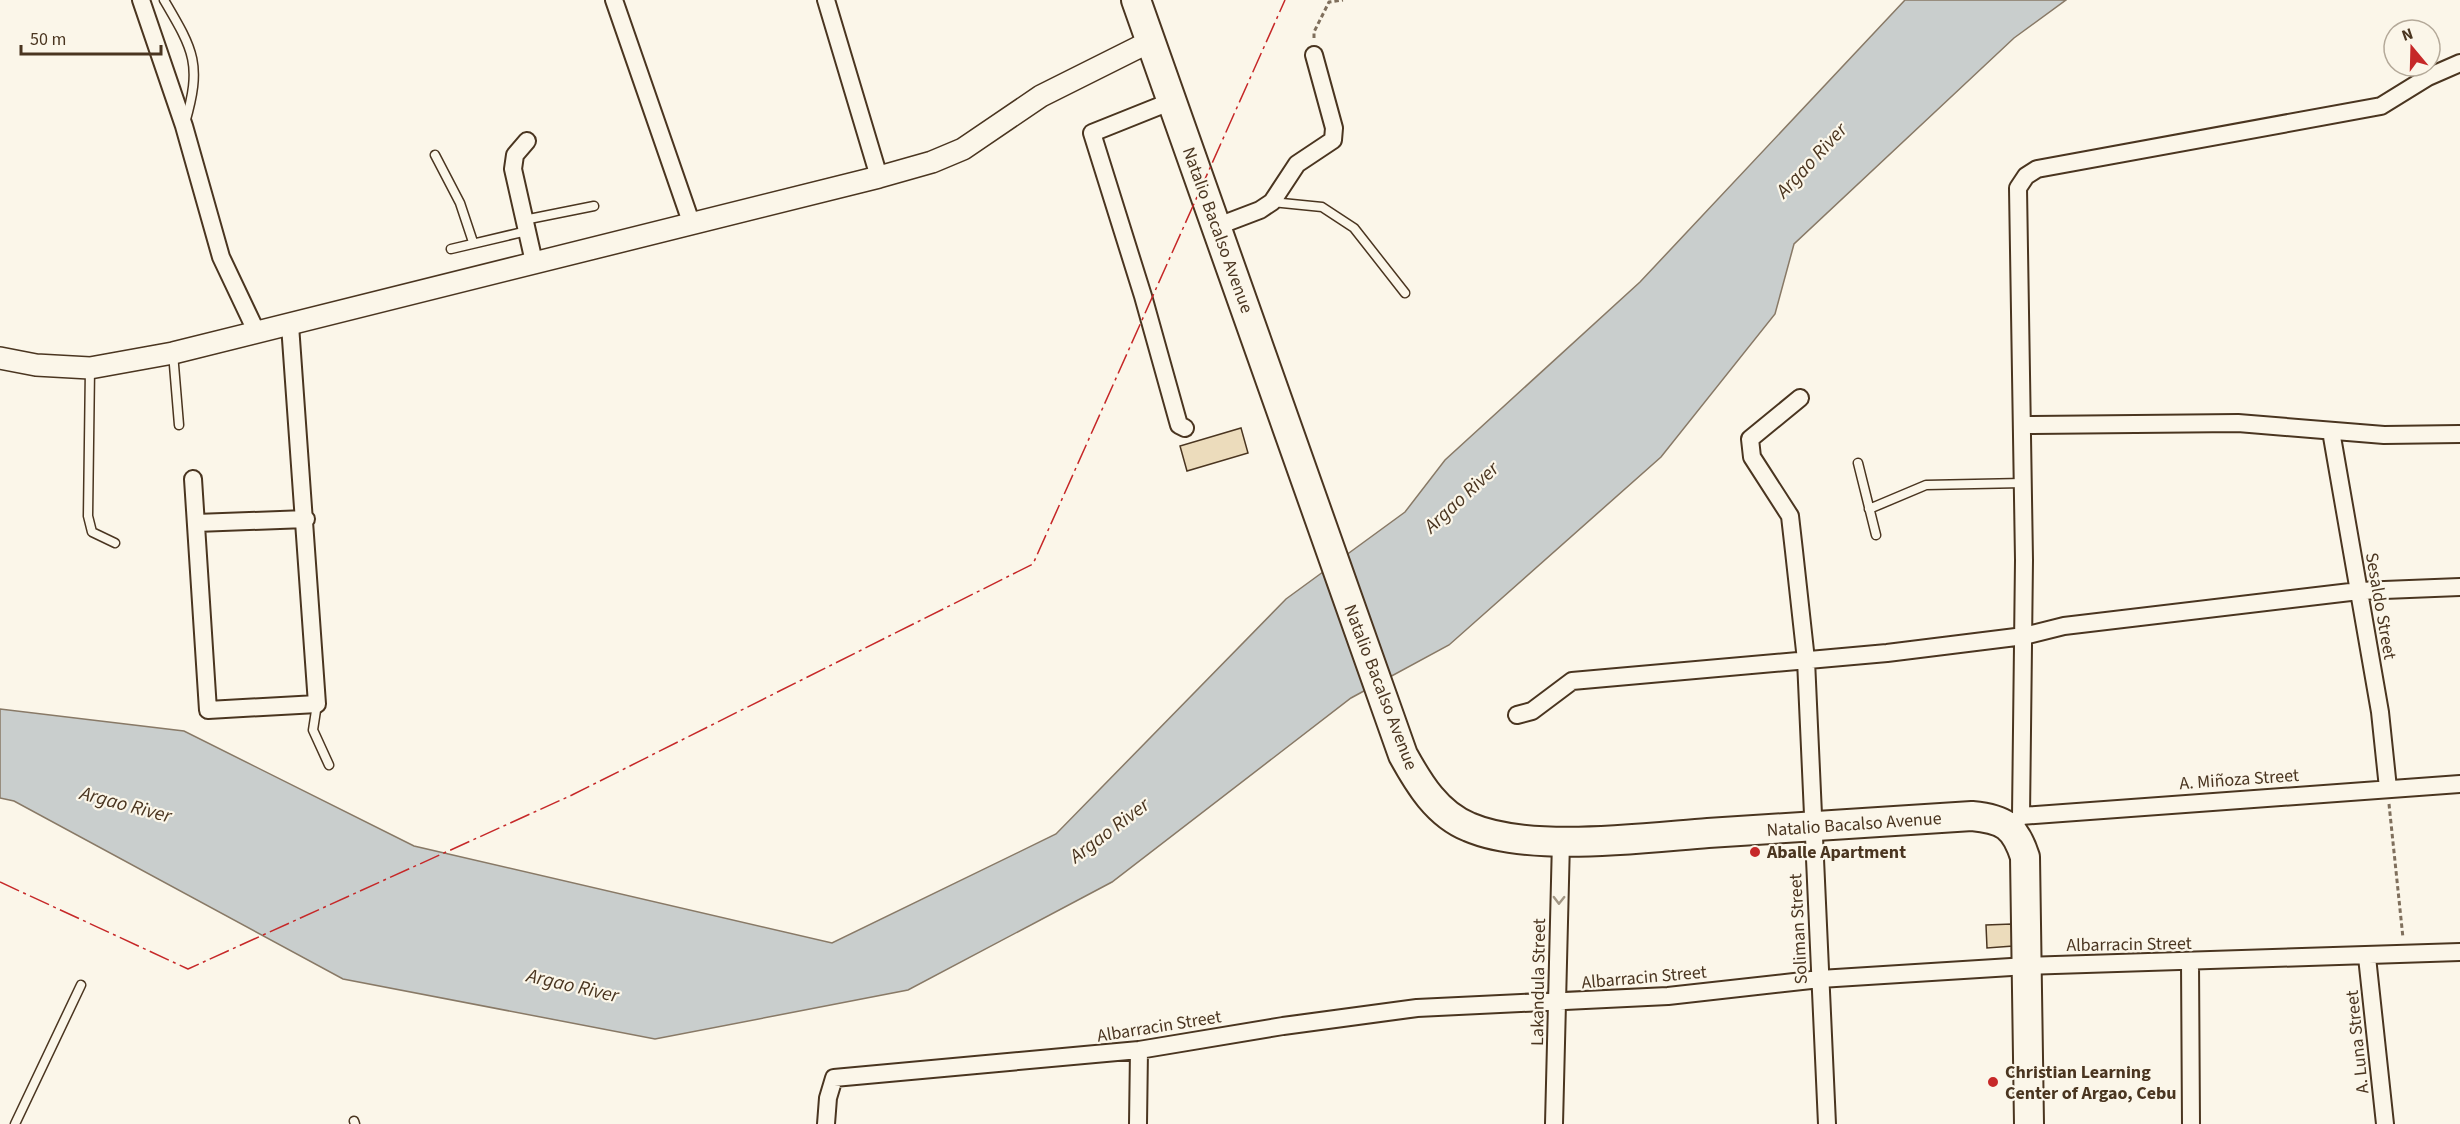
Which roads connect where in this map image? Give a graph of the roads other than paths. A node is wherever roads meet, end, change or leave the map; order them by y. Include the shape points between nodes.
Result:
1 (141, 0) edge
2 (164, 0) edge
3 (614, 0) edge
4 (826, 0) edge
5 (1136, 0) edge
6 (1151, 41) junction
7 (1314, 55) road end
8 (2460, 63) edge
9 (1172, 101) junction
10 (184, 126) junction
11 (527, 141) dead end
12 (435, 155) dead end
13 (879, 177) junction
14 (1272, 202) junction
15 (594, 206) dead end
16 (691, 222) junction
17 (526, 225) junction
18 (1218, 226) junction
19 (473, 242) junction
20 (451, 249) dead end
21 (534, 262) junction
22 (1405, 294) dead end
23 (290, 325) junction
24 (256, 333) junction
25 (173, 352) junction
26 (0, 358) edge
27 (90, 368) junction
28 (1800, 398) dead end
29 (2022, 424) junction
30 (179, 425) dead end
31 (1185, 428) dead end
32 (2331, 430) junction
33 (2460, 434) edge
34 (1858, 463) dead end
35 (193, 479) dead end
36 (2023, 483) junction
37 (1869, 509) junction
38 (306, 519) junction
39 (196, 523) junction
40 (1876, 535) dead end
41 (115, 543) dead end
42 (2460, 587) edge
43 (2359, 591) junction
44 (2024, 636) junction
45 (1806, 660) junction
46 (317, 704) junction
47 (1517, 715) dead end
48 (329, 765) dead end
49 (2460, 784) edge
50 (2388, 788) junction
51 (2016, 821) junction
52 (1813, 826) junction
53 (1561, 841) junction
54 (2460, 952) edge
55 (2367, 957) junction
56 (2190, 962) junction
57 (2027, 966) junction
58 (1820, 979) junction
59 (81, 985) dead end
60 (1557, 1003) junction
61 (1139, 1050) junction
62 (15, 1124) edge
63 (826, 1124) edge
64 (1138, 1124) edge
65 (1554, 1124) edge
66 (1827, 1124) edge
67 (2029, 1124) edge
68 (2191, 1124) edge
69 (2385, 1124) edge

1 - 10 street
2 - 10 lane via 194,58 194,93
3 - 16 street
4 - 13 street
5 - 6 highway, Natalio Bacalso Avenue
6 - 9 highway, Natalio Bacalso Avenue
6 - 13 street via 1041,96 963,149
7 - 14 street via 1334,128 1333,140 1297,164
8 - 29 street via 2428,76 2381,106 2037,169 2025,176 2018,188
9 - 18 highway, Natalio Bacalso Avenue
9 - 31 street via 1092,133 1179,425
10 - 24 street via 221,257
11 - 17 street via 515,155 513,170
12 - 19 lane via 460,203
13 - 16 street
14 - 18 street
14 - 22 lane via 1322,207 1354,228
15 - 17 lane
16 - 21 street
17 - 19 lane
17 - 21 street
18 - 53 highway, Natalio Bacalso Avenue via 1403,755 1421,788 1443,811 1468,827 1499,837
19 - 20 lane
21 - 23 street
23 - 24 street
23 - 38 street
24 - 25 street
25 - 27 street
25 - 30 lane
26 - 27 street via 44,366
27 - 41 lane via 88,516 92,532
28 - 45 street, Soliman Street via 1750,439 1752,457 1790,516
29 - 32 street via 2238,423
29 - 36 street
32 - 33 street via 2384,435
32 - 43 street, Sesaldo Street
34 - 37 lane
35 - 39 street
36 - 37 lane via 1926,485
36 - 44 street
37 - 40 lane
38 - 39 street
38 - 46 street
39 - 46 street via 208,710
42 - 43 street
43 - 44 street via 2075,625
43 - 50 street, Sesaldo Street via 2380,712
44 - 45 street
44 - 51 street
45 - 47 street via 1572,681 1532,711
45 - 52 street, Soliman Street
46 - 48 lane via 313,730
49 - 50 street, A. Miñoza Street
50 - 51 street, A. Miñoza Street
51 - 52 highway, Natalio Bacalso Avenue via 1972,816
51 - 57 highway via 2025,857
52 - 53 highway, Natalio Bacalso Avenue
52 - 58 street, Soliman Street
53 -> 60 street, Lakandula Street
54 - 55 street, Albarracin Street
55 - 56 street, Albarracin Street
55 - 69 street, A. Luna Street
56 - 57 street, Albarracin Street
56 - 68 street
57 - 58 street, Albarracin Street
57 - 67 highway
58 - 60 street, Albarracin Street via 1668,996
58 - 66 street, Soliman Street
59 - 62 lane
60 - 61 street, Albarracin Street via 1417,1008
60 - 65 street, Lakandula Street
61 - 63 street, Albarracin Street via 834,1078
61 - 64 street

